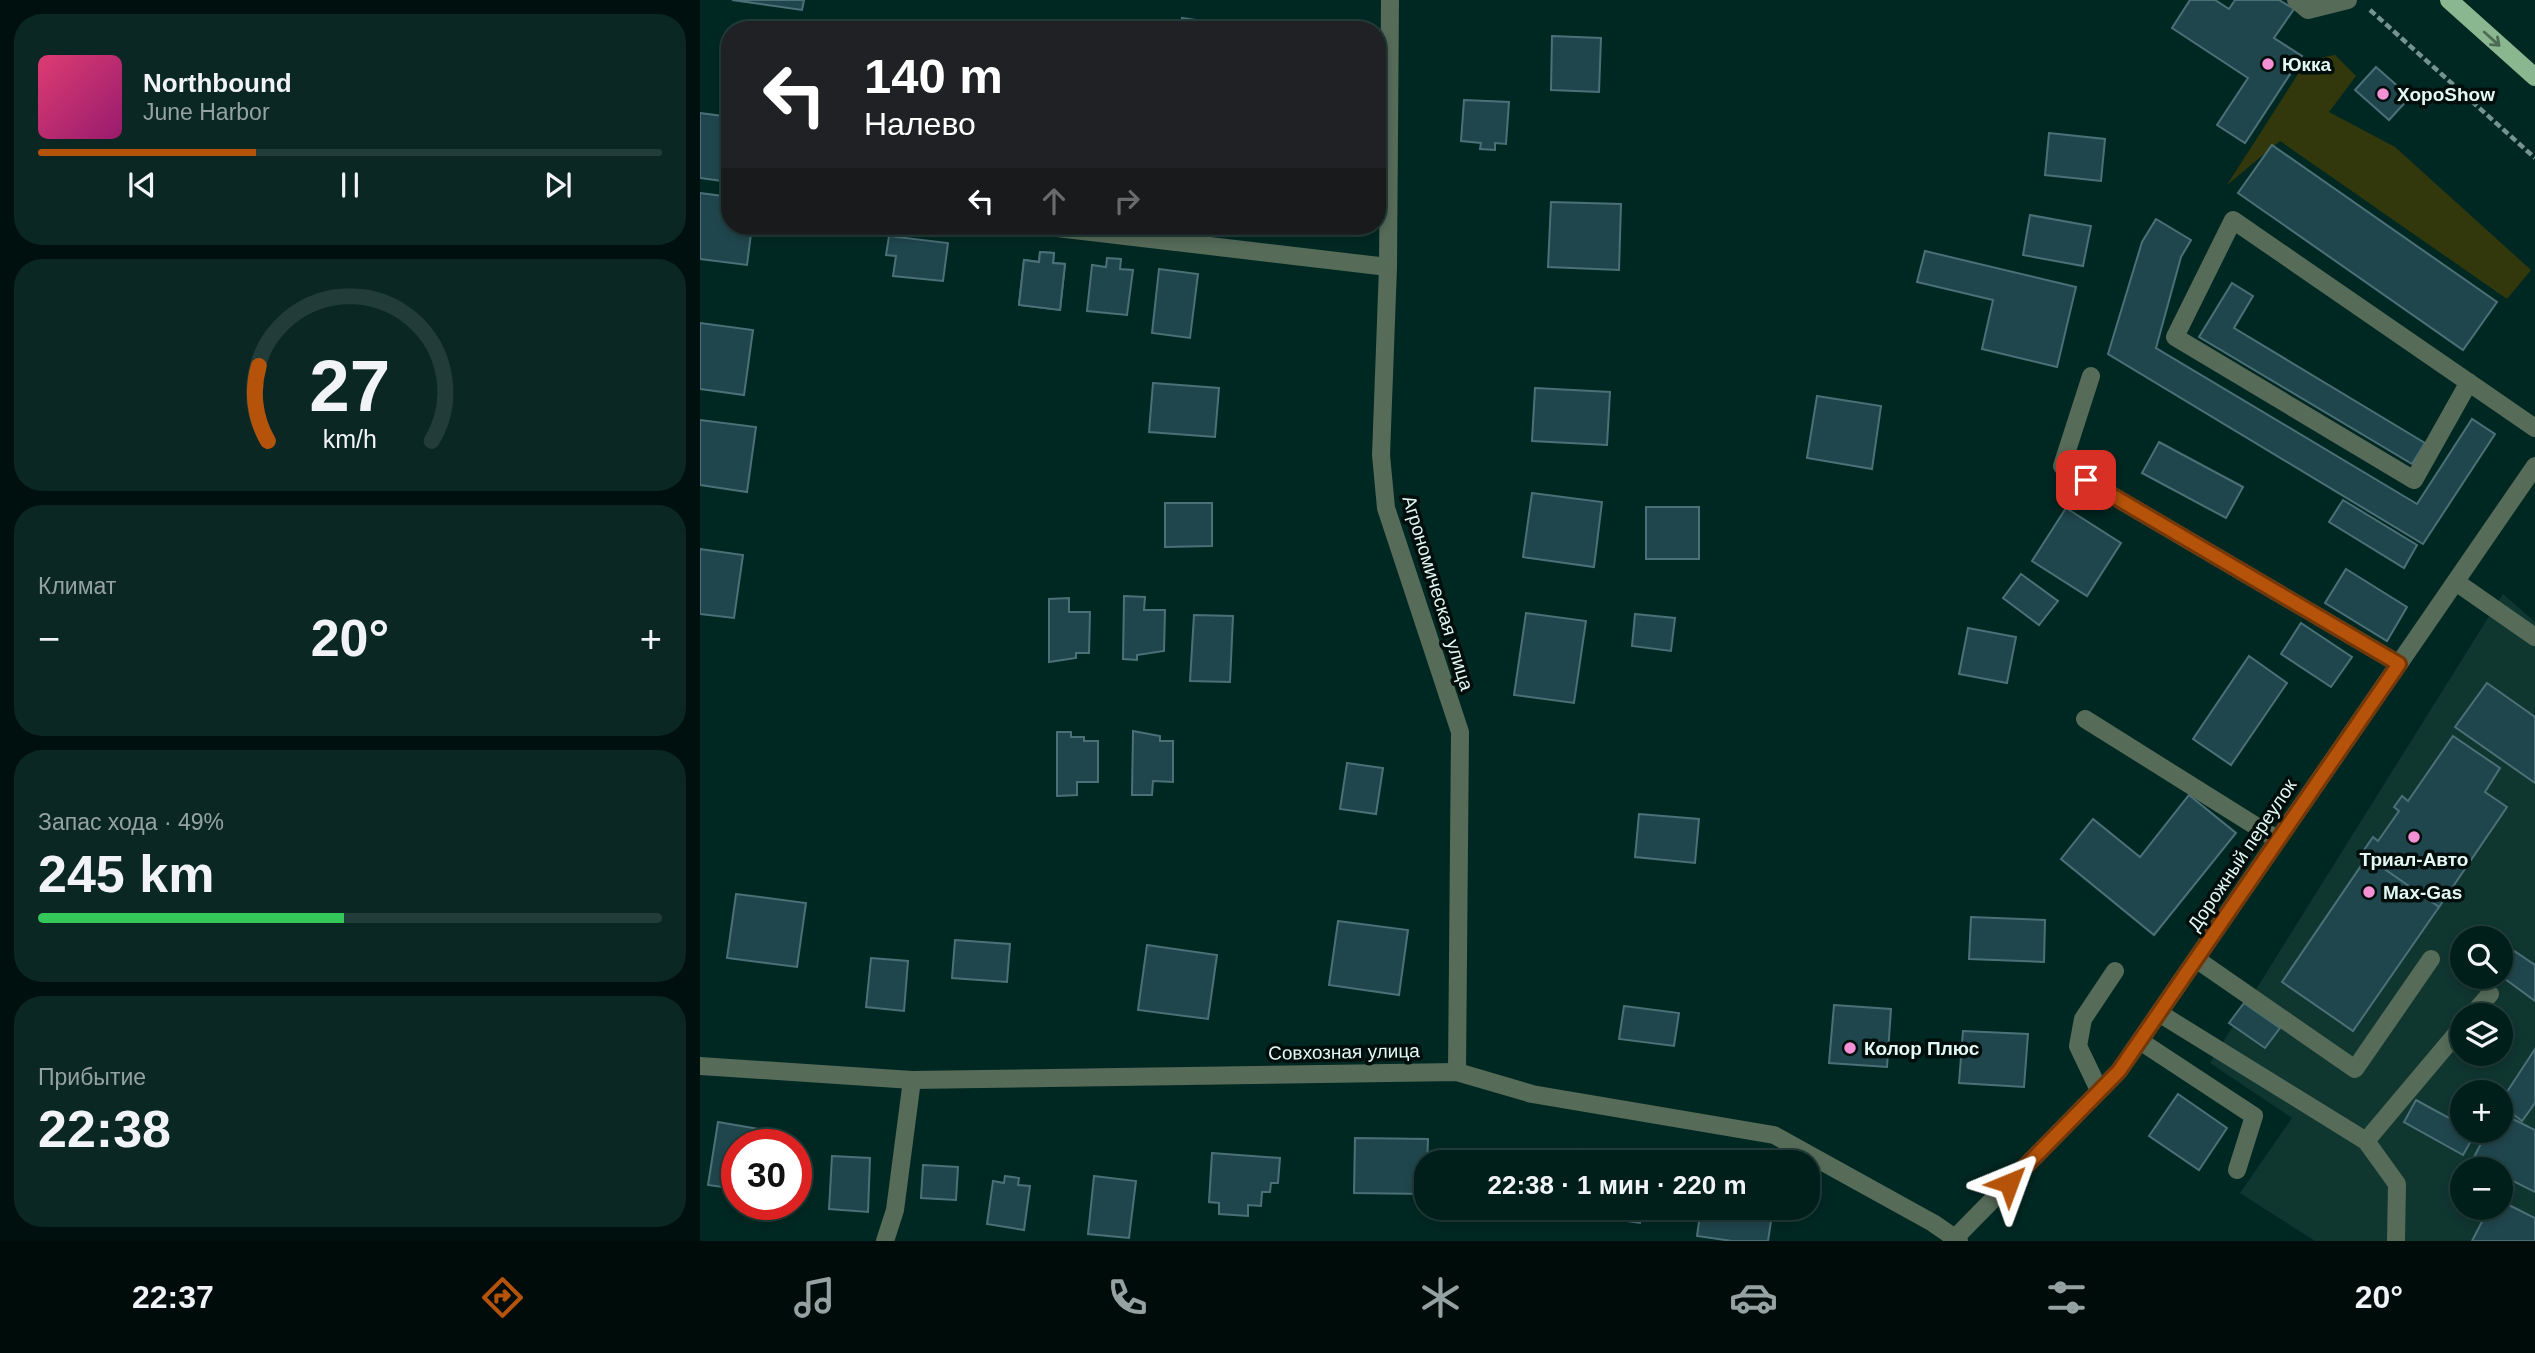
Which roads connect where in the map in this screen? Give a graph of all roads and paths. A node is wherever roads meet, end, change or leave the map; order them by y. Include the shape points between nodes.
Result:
1 (1390, 0) edge
2 (2295, 0) edge
3 (2348, 0) edge
4 (2449, 0) edge
5 (2369, 9) dead end
6 (2535, 77) edge
7 (2535, 158) edge
8 (1116, 235) edge
9 (1388, 267) junction
10 (2091, 376) dead end
11 (2469, 382) junction
12 (2535, 428) edge
13 (2535, 466) edge
14 (2456, 582) junction
15 (2535, 637) edge
16 (2399, 664) junction
17 (2085, 719) dead end
18 (2278, 840) junction
19 (2196, 959) junction
20 (2431, 959) dead end
21 (2115, 971) dead end
22 (2490, 994) dead end
23 (2482, 1003) edge
24 (2159, 1013) junction
25 (2140, 1041) junction
26 (2450, 1041) edge
27 (700, 1066) edge
28 (1457, 1072) junction
29 (912, 1080) junction
30 (2099, 1090) junction
31 (2366, 1142) junction
32 (2237, 1170) dead end
33 (1955, 1240) edge
34 (885, 1241) edge
35 (2396, 1241) edge

1 - 9 street, Агрономическая улица
2 - 3 street via 2308,10
4 -> 6 main road
5 - 7 path
8 - 9 street
9 - 28 street, Агрономическая улица via 1381,455 1386,508 1460,732
10 - 16 street via 2062,466
11 - 11 street via 2233,220 2175,337 2414,480
11 - 12 street
13 - 14 street, Дорожный переулок
14 - 15 street
14 - 16 street, Дорожный переулок
16 - 18 street, Дорожный переулок
17 - 18 street
18 - 19 street, Дорожный переулок
19 - 20 street via 2355,1069
19 - 24 street, Дорожный переулок
21 - 30 street via 2083,1019 2078,1046
22 - 23 street
24 - 25 street, Дорожный переулок
24 - 31 street
25 - 30 street, Дорожный переулок
25 - 32 street via 2254,1116
26 - 31 street
27 - 29 street, Совхозная улица
28 - 29 street, Совхозная улица
28 - 33 street, Совхозная улица via 1532,1094 1774,1135
29 - 34 street via 895,1210
30 - 33 street, Дорожный переулок
31 - 35 street via 2397,1184

